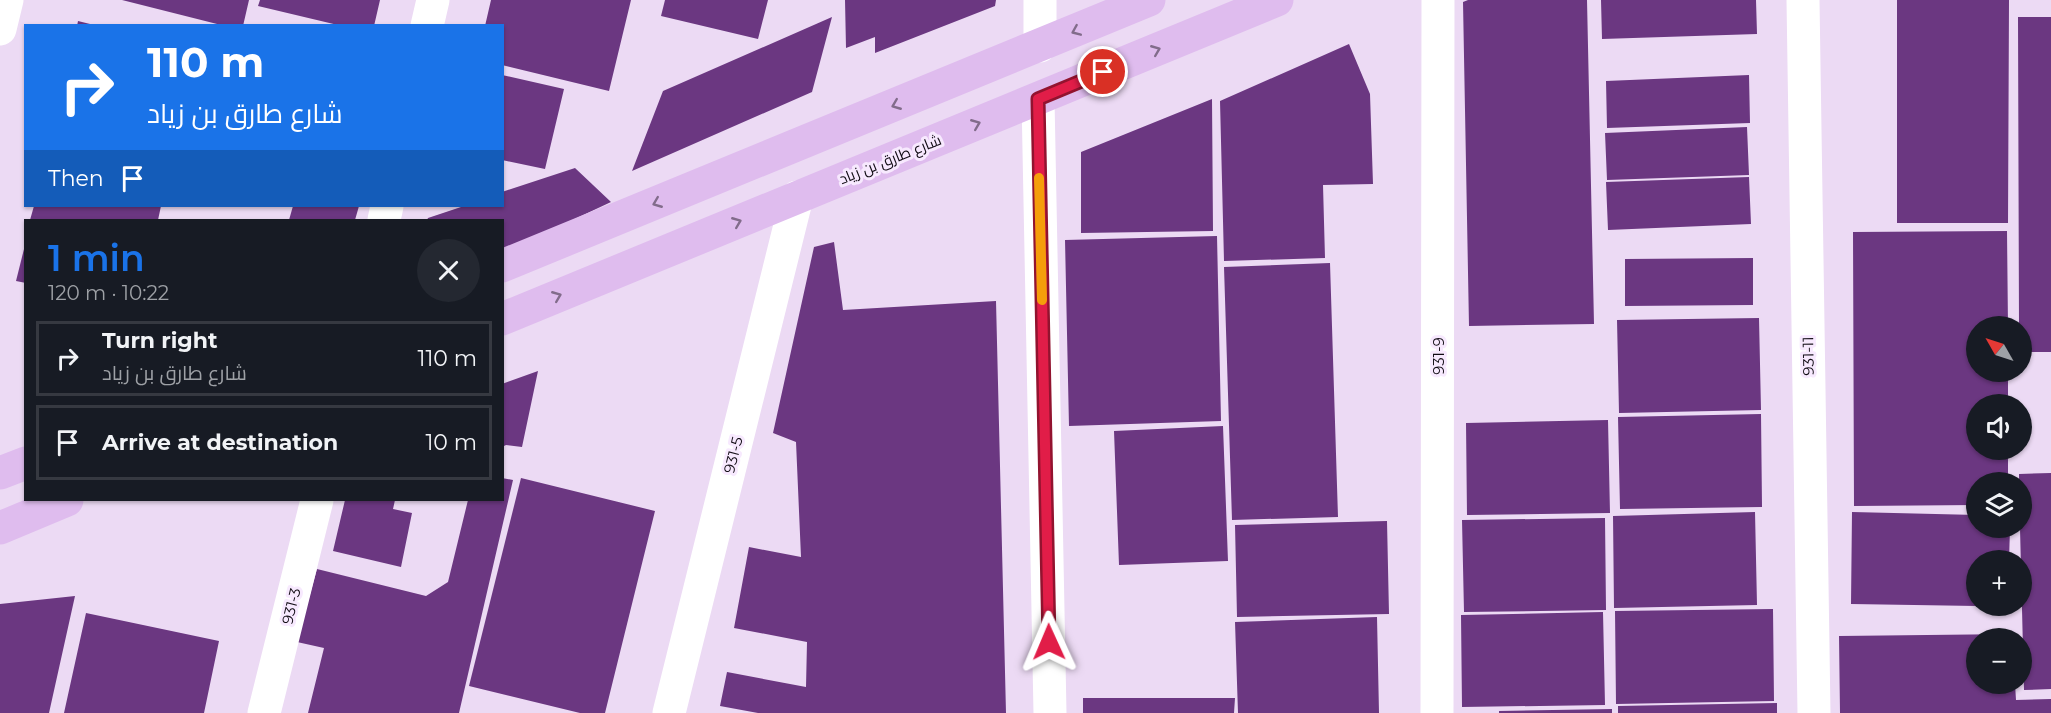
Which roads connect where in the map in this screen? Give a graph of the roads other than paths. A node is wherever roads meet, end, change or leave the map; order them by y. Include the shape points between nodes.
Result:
1 (6, 0) edge
2 (433, 0) edge
3 (1040, 0) edge
4 (1149, 0) edge
5 (1277, 0) edge
6 (1438, 0) edge
7 (1803, 0) edge
8 (427, 24) edge
9 (0, 30) edge
10 (1040, 46) junction
11 (1038, 99) junction
12 (797, 197) junction
13 (504, 265) edge
14 (504, 318) edge
15 (24, 464) edge
16 (0, 473) edge
17 (65, 501) edge
18 (317, 501) edge
19 (0, 528) edge
20 (264, 713) edge
21 (669, 713) edge
22 (1050, 713) edge
23 (1437, 713) edge
24 (1814, 713) edge

1 - 9 street
2 - 8 street
3 - 10 street
4 -> 10 main road
11 -> 5 main road, شارع طارق بن زياد
6 - 23 street, 931-9
7 - 24 street, 931-11
10 -> 13 main road
12 -> 11 main road, شارع طارق بن زياد
11 - 22 street
14 -> 12 main road, شارع طارق بن زياد
12 - 21 street, 931-5
15 - 16 main road
17 - 19 main road
18 - 20 street, 931-3

